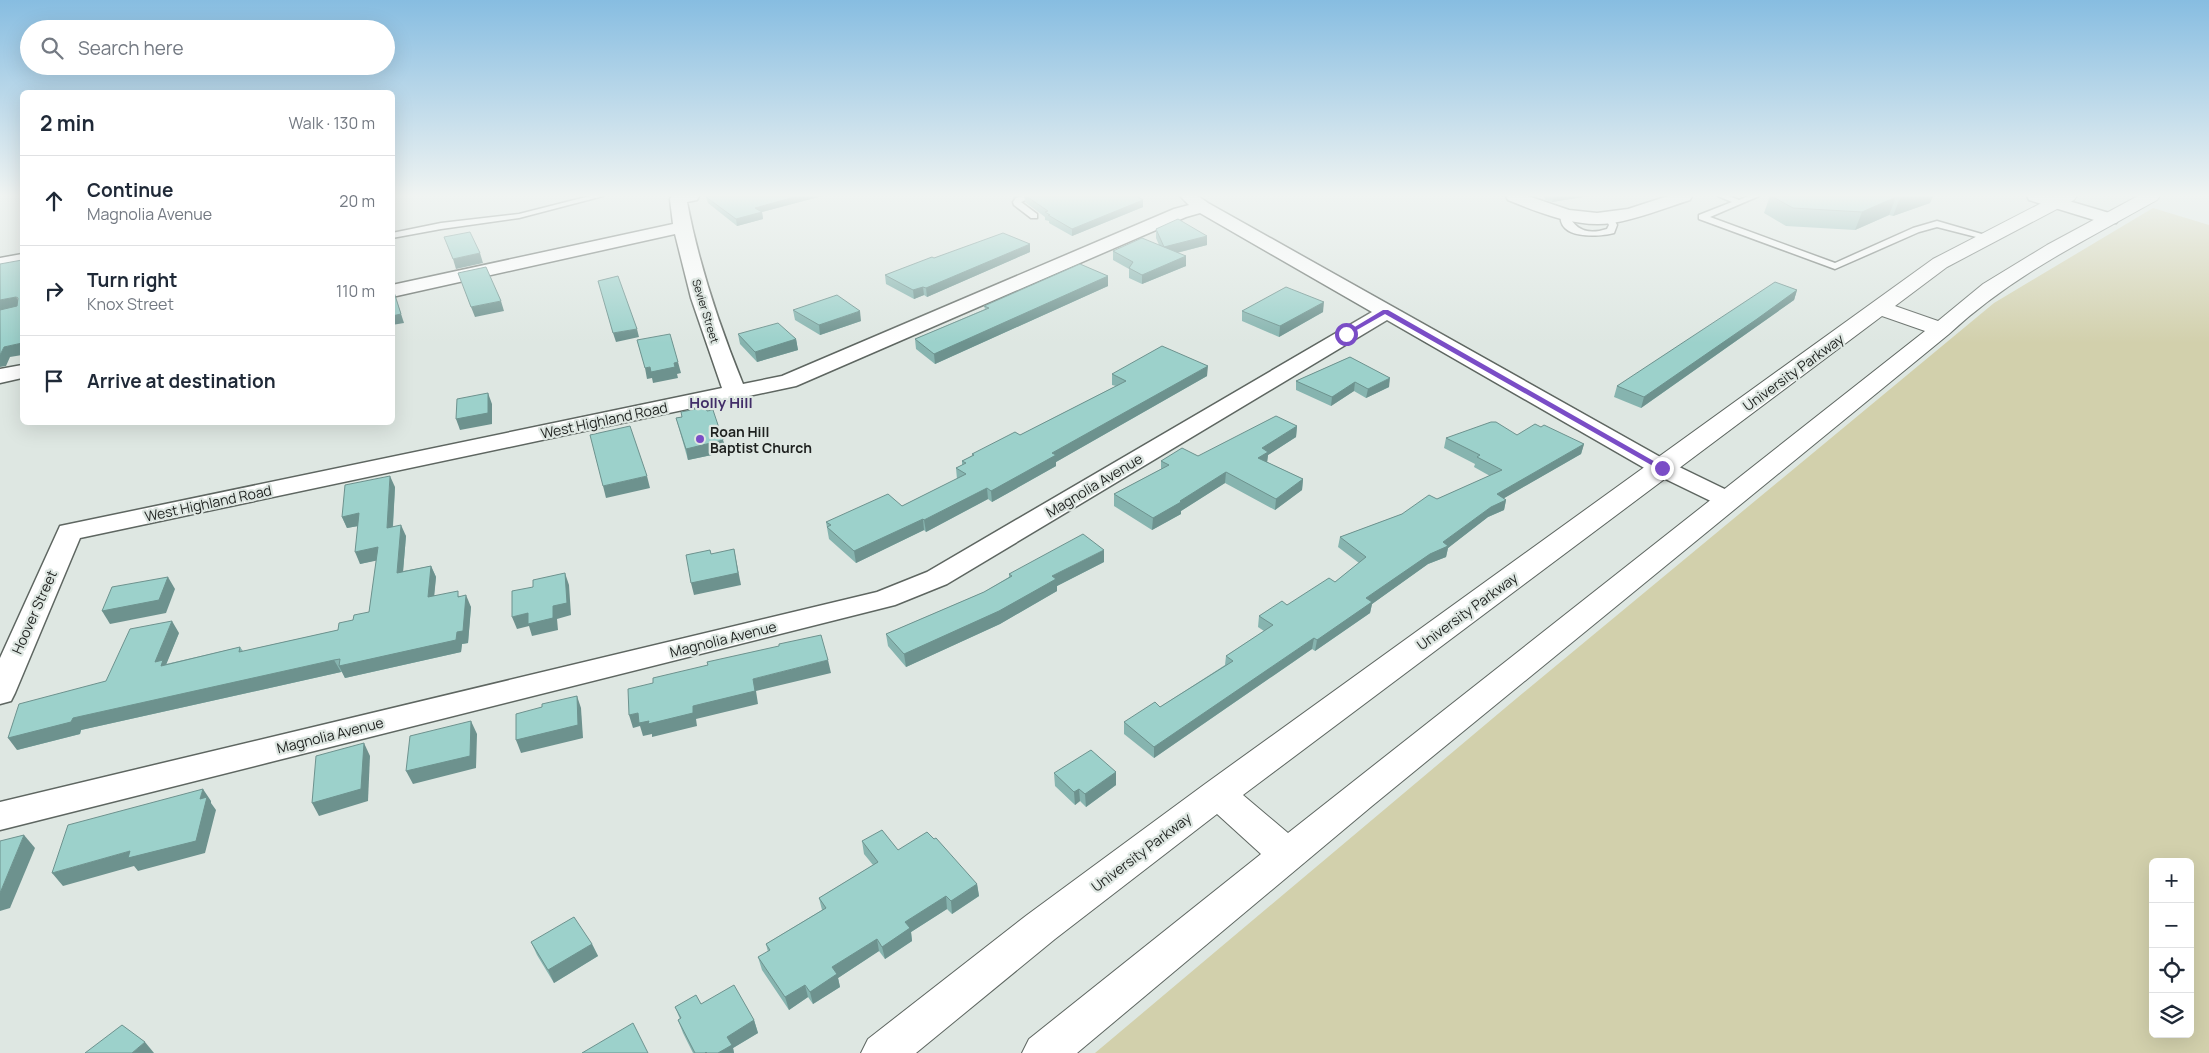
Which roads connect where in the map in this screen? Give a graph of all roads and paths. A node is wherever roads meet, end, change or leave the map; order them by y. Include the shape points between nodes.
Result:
1 (598, 245) edge
2 (687, 245) edge
3 (1103, 245) edge
4 (1271, 245) edge
5 (1778, 245) edge
6 (1882, 245) edge
7 (1973, 245) edge
8 (2064, 245) edge
9 (20, 260) edge
10 (0, 264) edge
11 (395, 289) edge
12 (1879, 308) junction
13 (1386, 312) junction
14 (1941, 329) junction
15 (20, 372) edge
16 (0, 376) edge
17 (735, 393) junction
18 (1662, 468) junction
19 (1728, 500) junction
20 (69, 532) joint
21 (0, 693) edge
22 (1218, 794) junction
23 (0, 816) edge
24 (1287, 854) junction
25 (882, 1053) edge
26 (1044, 1053) edge

1 - 11 street
2 - 17 street, Sevier Street via 710,330
3 - 17 street, West Highland Road via 788,381
4 - 13 street
5 - 6 lane via 1835,266
7 - 12 highway, University Parkway via 1940,263
8 - 14 highway via 1998,282
9 - 10 street
12 - 14 highway
12 - 18 highway, University Parkway
13 - 18 street
13 - 23 street, Magnolia Avenue via 937,578 914,588 825,614
14 - 19 highway
15 - 16 street
17 - 20 street, West Highland Road
18 - 19 street
18 - 22 highway, University Parkway
19 - 24 highway
20 - 21 street, Hoover Street
22 - 24 highway
22 - 25 highway, University Parkway
24 - 26 highway

